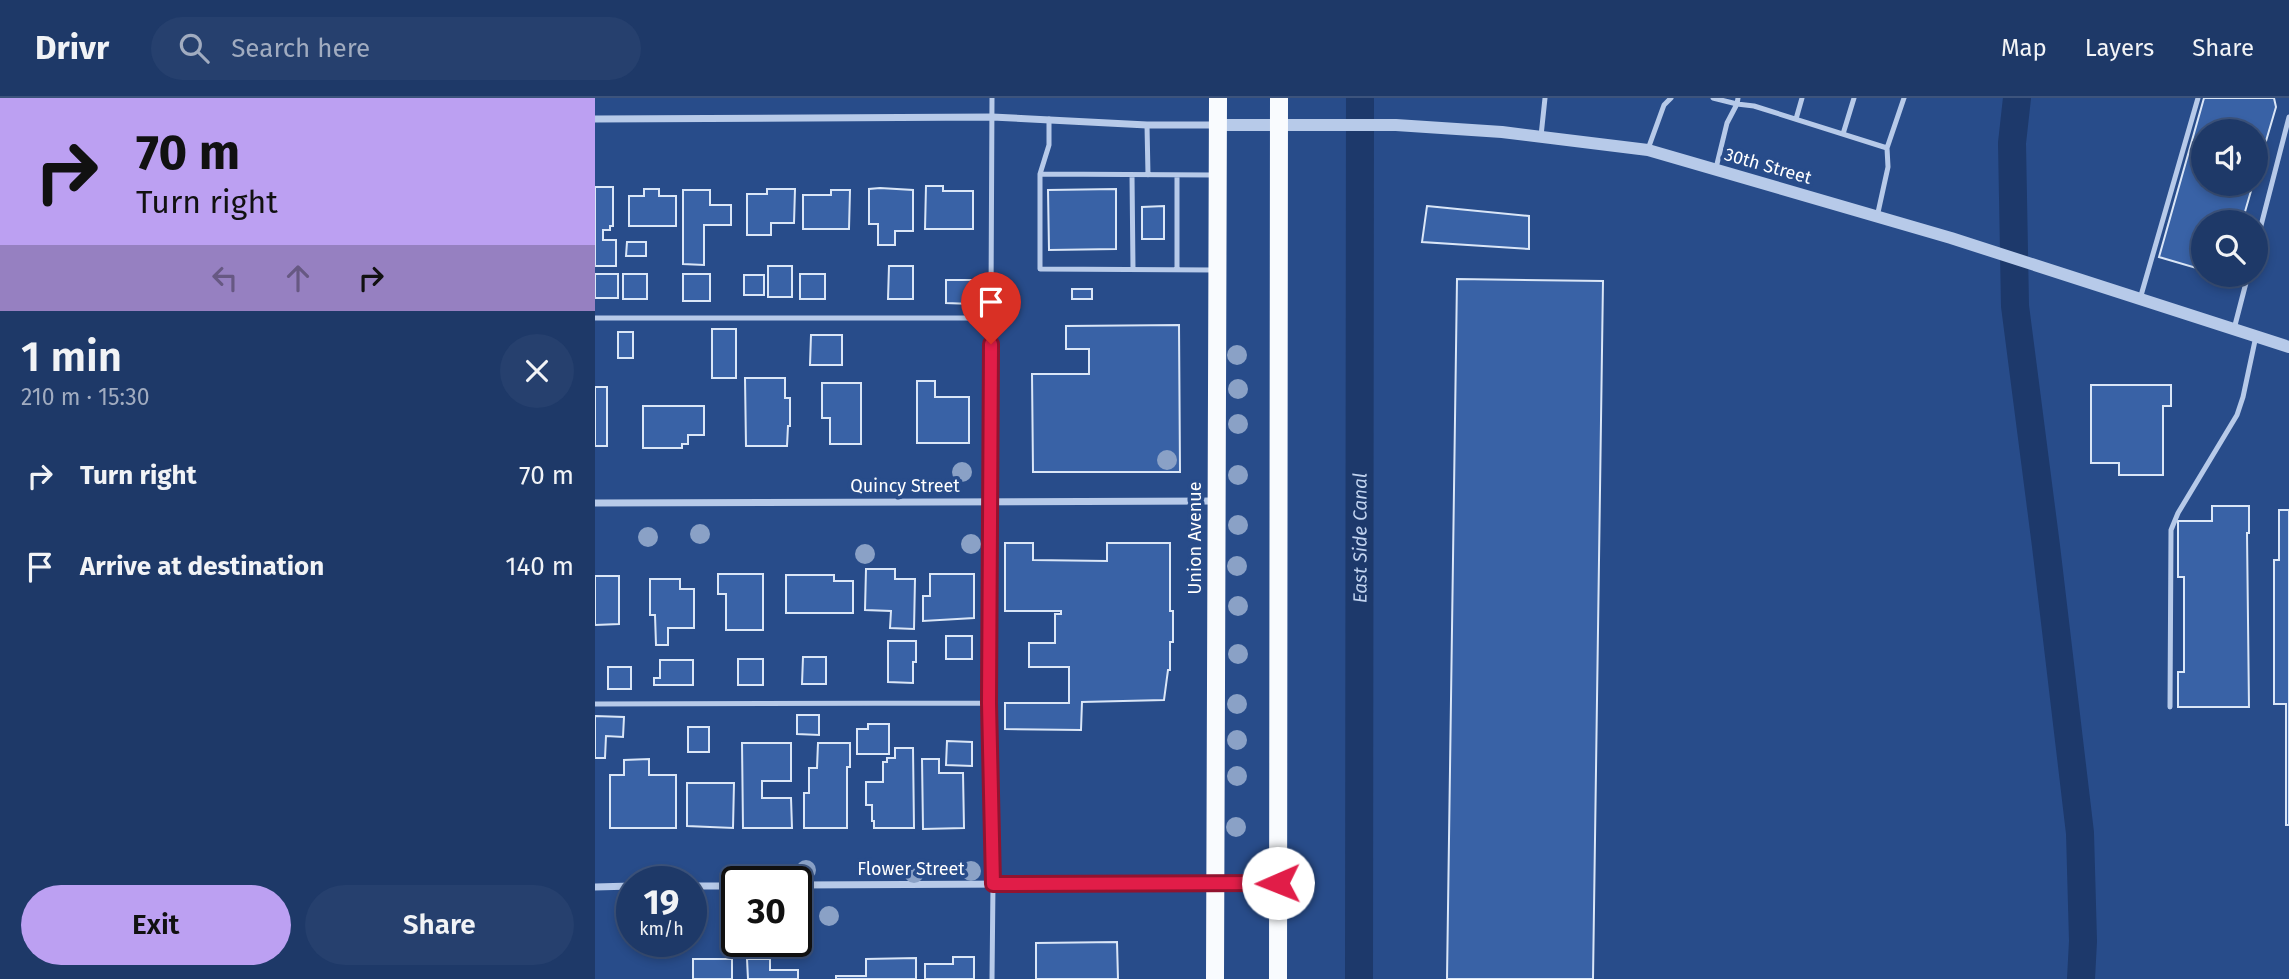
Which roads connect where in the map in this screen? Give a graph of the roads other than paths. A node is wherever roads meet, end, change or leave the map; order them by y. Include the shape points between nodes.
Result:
1 (992, 98) edge
2 (1218, 98) edge
3 (1279, 98) edge
4 (1545, 98) edge
5 (1671, 98) edge
6 (1713, 98) edge
7 (1802, 98) edge
8 (1854, 98) edge
9 (1904, 98) edge
10 (2198, 98) edge
11 (1737, 101) edge
12 (992, 117) junction
13 (2289, 117) edge
14 (595, 119) edge
15 (1049, 119) junction
16 (1796, 119) junction
17 (1147, 125) junction
18 (1218, 125) junction
19 (1279, 125) junction
20 (1843, 134) junction
21 (1541, 136) junction
22 (1887, 148) junction
23 (1648, 150) junction
24 (1716, 170) junction
25 (1040, 174) junction
26 (1132, 175) junction
27 (1148, 175) junction
28 (1177, 175) junction
29 (1217, 175) junction
30 (2265, 210) edge
31 (1877, 217) junction
32 (1133, 270) junction
33 (1177, 270) junction
34 (1217, 270) junction
35 (2245, 287) edge
36 (2140, 299) junction
37 (595, 318) edge
38 (991, 318) junction
39 (2234, 329) junction
40 (2256, 336) junction
41 (2289, 347) edge
42 (1216, 501) junction
43 (992, 502) junction
44 (595, 503) edge
45 (989, 703) junction
46 (595, 704) edge
47 (2169, 706) dead end
48 (1215, 883) junction
49 (1278, 883) junction
50 (993, 884) junction
51 (812, 885) edge
52 (616, 886) edge
53 (595, 887) edge
54 (992, 979) edge
55 (1215, 979) edge
56 (1278, 979) edge

1 - 12 lane
2 - 18 main road, Union Avenue
3 - 19 main road
4 - 21 lane
5 - 23 lane via 1664,105
6 - 11 lane
7 - 16 lane
8 - 20 lane
9 - 22 lane
10 - 36 lane
11 - 16 lane
11 - 24 lane
12 - 14 street
12 - 15 street
12 - 38 lane
13 - 30 lane
15 - 17 street
15 - 25 lane via 1049,145
16 - 20 lane
17 - 18 street
17 - 27 lane
18 - 19 street, 30th Street
18 - 29 main road, Union Avenue
19 - 21 street, 30th Street via 1396,125
19 - 49 main road
20 - 22 lane
21 - 23 street, 30th Street
22 - 31 lane via 1888,167
23 - 24 street, 30th Street
24 - 31 street, 30th Street
25 - 26 lane
25 - 32 lane via 1040,269
26 - 27 lane
26 - 32 lane
27 - 28 lane
28 - 29 lane
28 - 33 lane
29 - 34 main road, Union Avenue
31 - 36 street, 30th Street
32 - 33 lane
33 - 34 lane
34 - 42 main road, Union Avenue
35 - 39 lane
36 - 39 street, 30th Street
37 - 38 lane
38 - 43 lane
39 - 40 street, 30th Street
40 - 41 street, 30th Street
40 - 47 lane via 2237,415 2171,530
42 - 43 street, Quincy Street
42 - 48 main road, Union Avenue
43 - 44 street, Quincy Street
43 - 45 lane
45 - 46 lane
45 - 50 lane
48 - 49 street, Flower Street
48 - 50 street, Flower Street
48 - 55 main road, Union Avenue
49 - 56 main road
50 - 51 street, Flower Street
50 - 54 lane
52 - 53 street

